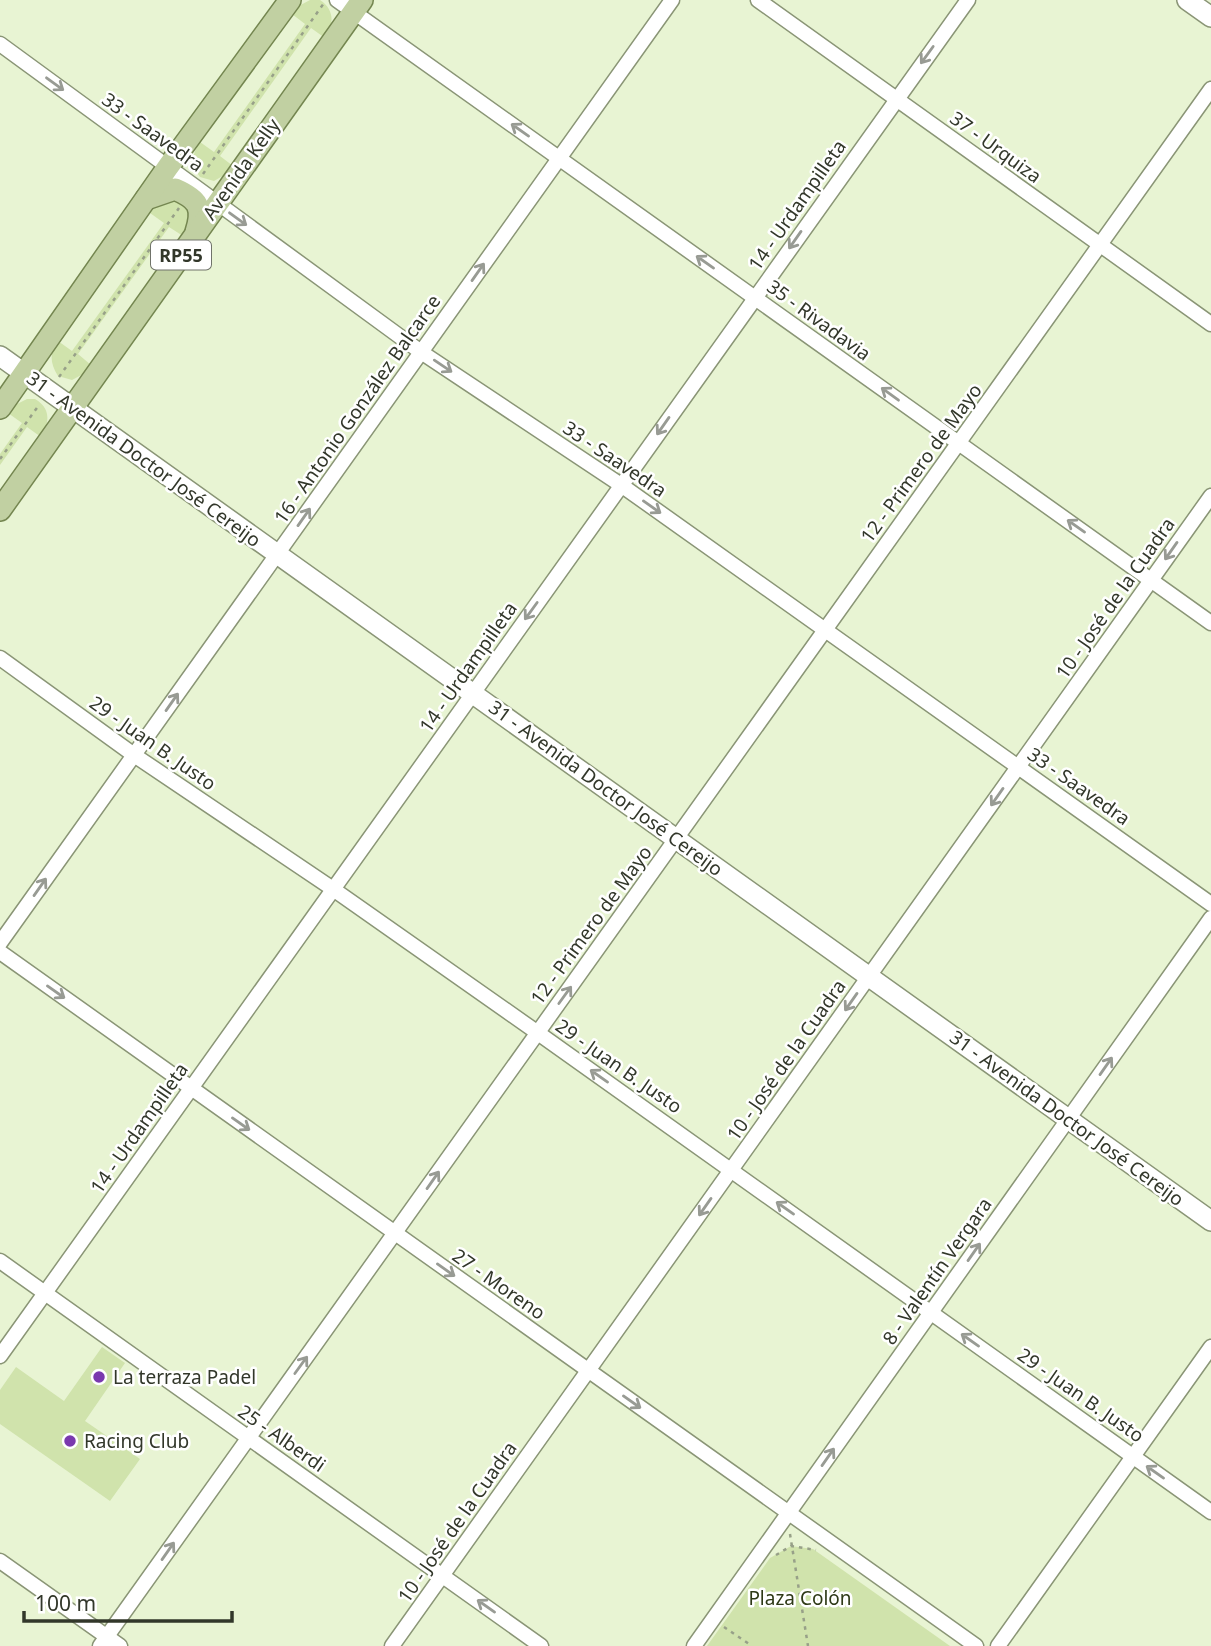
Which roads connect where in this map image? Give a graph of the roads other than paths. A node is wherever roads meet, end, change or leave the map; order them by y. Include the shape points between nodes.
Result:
1 (290, 0) edge
2 (672, 0) edge
3 (758, 0) edge
4 (968, 0) edge
5 (1187, 0) edge
6 (351, 4) edge
7 (1211, 17) edge
8 (0, 44) edge
9 (1211, 89) edge
10 (896, 99) junction
11 (559, 158) junction
12 (168, 167) junction
13 (192, 190) junction
14 (146, 199) junction
15 (217, 203) junction
16 (195, 234) junction
17 (1100, 245) junction
18 (754, 297) junction
19 (1211, 324) edge
20 (421, 352) junction
21 (0, 356) edge
22 (25, 373) junction
23 (0, 408) edge
24 (71, 409) junction
25 (959, 443) junction
26 (621, 485) junction
27 (1211, 496) edge
28 (0, 510) edge
29 (277, 554) junction
30 (1151, 580) junction
31 (1211, 623) edge
32 (826, 629) junction
33 (0, 658) edge
34 (472, 693) junction
35 (134, 755) junction
36 (1018, 767) junction
37 (676, 839) junction
38 (333, 889) junction
39 (1211, 904) edge
40 (1211, 918) edge
41 (0, 943) edge
42 (0, 952) edge
43 (869, 977) junction
44 (538, 1033) junction
45 (191, 1088) junction
46 (1068, 1119) junction
47 (731, 1170) junction
48 (1211, 1221) edge
49 (395, 1233) junction
50 (0, 1261) edge
51 (45, 1293) junction
52 (931, 1312) junction
53 (1211, 1347) edge
54 (0, 1356) edge
55 (588, 1371) junction
56 (249, 1438) junction
57 (1133, 1456) junction
58 (1211, 1512) edge
59 (788, 1513) junction
60 (0, 1560) edge
61 (442, 1576) junction
62 (104, 1642) edge
63 (120, 1646) edge
64 (392, 1646) edge
65 (541, 1646) edge
66 (694, 1646) edge
67 (976, 1646) edge
68 (998, 1646) edge

1 - 12 main road, RP55
2 - 11 street, 16 - Antonio González Balcarce
3 - 10 street, 37 - Urquiza
4 -> 10 street, 14 - Urdampilleta
5 - 7 street
11 -> 6 street, 35 - Rivadavia
6 - 15 main road, Avenida Kelly / RP55
8 -> 12 street, 33 - Saavedra
9 - 17 street, 12 - Primero de Mayo
10 - 17 street, 37 - Urquiza
10 -> 18 street, 14 - Urdampilleta
18 -> 11 street, 35 - Rivadavia
20 -> 11 street, 16 - Antonio González Balcarce
12 - 13 street, 33 - Saavedra
12 - 14 main road, RP55
13 - 14 main road via 175,189
13 - 15 street, 33 - Saavedra
13 - 16 main road via 201,218
14 - 22 main road, RP55
15 - 16 main road, Avenida Kelly / RP55
15 -> 20 street, 33 - Saavedra
16 - 24 main road, Avenida Kelly / RP55
17 - 19 street, 37 - Urquiza
17 - 25 street, 12 - Primero de Mayo
25 -> 18 street, 35 - Rivadavia
18 -> 26 street, 14 - Urdampilleta
20 -> 26 street, 33 - Saavedra
29 -> 20 street, 16 - Antonio González Balcarce
21 - 22 street, 31 - Avenida Doctor José Cereijo
22 - 23 main road, RP55
22 - 24 street, 31 - Avenida Doctor José Cereijo
24 - 28 main road, Avenida Kelly / RP55
24 - 29 street, 31 - Avenida Doctor José Cereijo
30 -> 25 street, 35 - Rivadavia
25 - 32 street, 12 - Primero de Mayo
26 -> 32 street, 33 - Saavedra
26 -> 34 street, 14 - Urdampilleta
27 -> 30 street, 10 - José de la Cuadra
29 - 34 street, 31 - Avenida Doctor José Cereijo
35 -> 29 street, 16 - Antonio González Balcarce
30 - 31 street, 35 - Rivadavia
30 - 36 street, 10 - José de la Cuadra
32 - 36 street, 33 - Saavedra
32 - 37 street, 12 - Primero de Mayo
33 - 35 street, 29 - Juan B. Justo
34 - 37 street, 31 - Avenida Doctor José Cereijo
34 - 38 street, 14 - Urdampilleta
35 - 38 street, 29 - Juan B. Justo
41 -> 35 street, 16 - Antonio González Balcarce
36 - 39 street, 33 - Saavedra
36 -> 43 street, 10 - José de la Cuadra
37 - 43 street, 31 - Avenida Doctor José Cereijo
44 -> 37 street, 12 - Primero de Mayo
38 - 44 street, 29 - Juan B. Justo
38 - 45 street, 14 - Urdampilleta
46 -> 40 street, 8 - Valentín Vergara
42 -> 45 street, 27 - Moreno
43 - 46 street, 31 - Avenida Doctor José Cereijo
43 -> 47 street, 10 - José de la Cuadra
47 -> 44 street, 29 - Juan B. Justo
49 -> 44 street, 12 - Primero de Mayo
45 -> 49 street, 27 - Moreno
45 - 51 street, 14 - Urdampilleta
46 - 48 street, 31 - Avenida Doctor José Cereijo
52 -> 46 street, 8 - Valentín Vergara
52 -> 47 street, 29 - Juan B. Justo
47 -> 55 street, 10 - José de la Cuadra
49 -> 55 street, 27 - Moreno
56 -> 49 street, 12 - Primero de Mayo
50 - 51 street, 25 - Alberdi
51 - 54 street, 14 - Urdampilleta
51 - 56 street, 25 - Alberdi
57 -> 52 street, 29 - Juan B. Justo
59 -> 52 street, 8 - Valentín Vergara
53 - 57 street
55 -> 59 street, 27 - Moreno
55 - 61 street, 10 - José de la Cuadra
56 - 61 street, 25 - Alberdi
62 -> 56 street, 12 - Primero de Mayo
58 -> 57 street, 29 - Juan B. Justo
57 - 68 street
59 - 66 street, 8 - Valentín Vergara
59 - 67 street, 27 - Moreno
60 - 62 street
61 - 64 street, 10 - José de la Cuadra
65 -> 61 street, 25 - Alberdi
62 - 63 street

